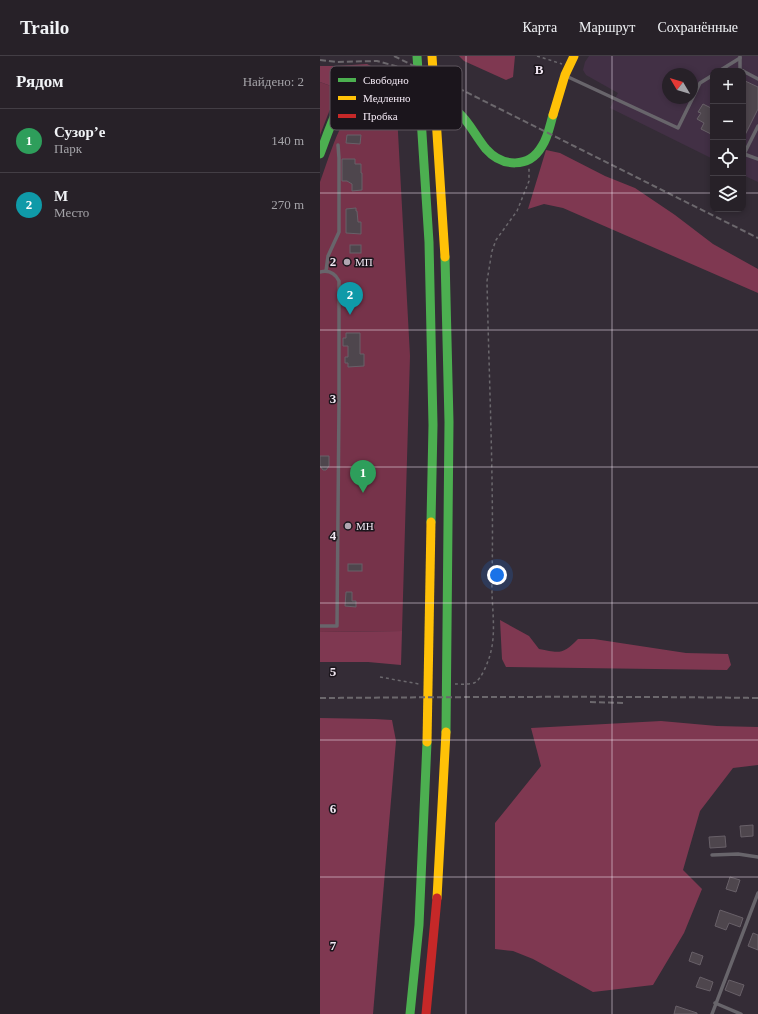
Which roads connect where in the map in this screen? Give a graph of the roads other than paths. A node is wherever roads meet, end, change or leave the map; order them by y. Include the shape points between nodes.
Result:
1 (417, 56) edge
2 (432, 56) edge
3 (574, 56) edge
4 (740, 57) edge
5 (418, 66) edge
6 (433, 66) edge
7 (724, 68) edge
8 (740, 68) edge
9 (746, 73) edge
10 (565, 75) junction
11 (710, 77) edge
12 (758, 79) edge
13 (462, 118) edge
14 (758, 126) edge
15 (330, 130) edge
16 (423, 130) edge
17 (438, 130) edge
18 (338, 145) dead end
19 (320, 154) edge
20 (758, 159) edge
21 (326, 271) junction
22 (320, 272) edge
23 (320, 626) edge
24 (712, 855) dead end
25 (758, 857) edge
26 (758, 894) edge
27 (715, 1003) junction
28 (410, 1014) edge
29 (426, 1014) edge
30 (712, 1014) edge
31 (741, 1014) edge

1 - 5 main road
2 - 6 main road
3 - 10 main road
4 - 7 lane
4 - 8 lane
9 - 12 lane
10 - 11 lane via 678,128 700,83
10 - 13 main road via 544,143 540,151 528,161 516,164 495,158
14 - 20 lane via 744,154
15 - 19 main road
16 - 28 main road via 429,242 433,425 430,656 419,925
17 - 29 main road via 445,243 449,422 446,743 435,925
18 - 21 lane via 339,232 328,256
21 - 22 lane
21 - 23 lane via 335,275 339,281 338,590 337,626
24 - 25 lane via 738,854
26 - 27 lane
27 - 30 lane
27 - 31 lane

